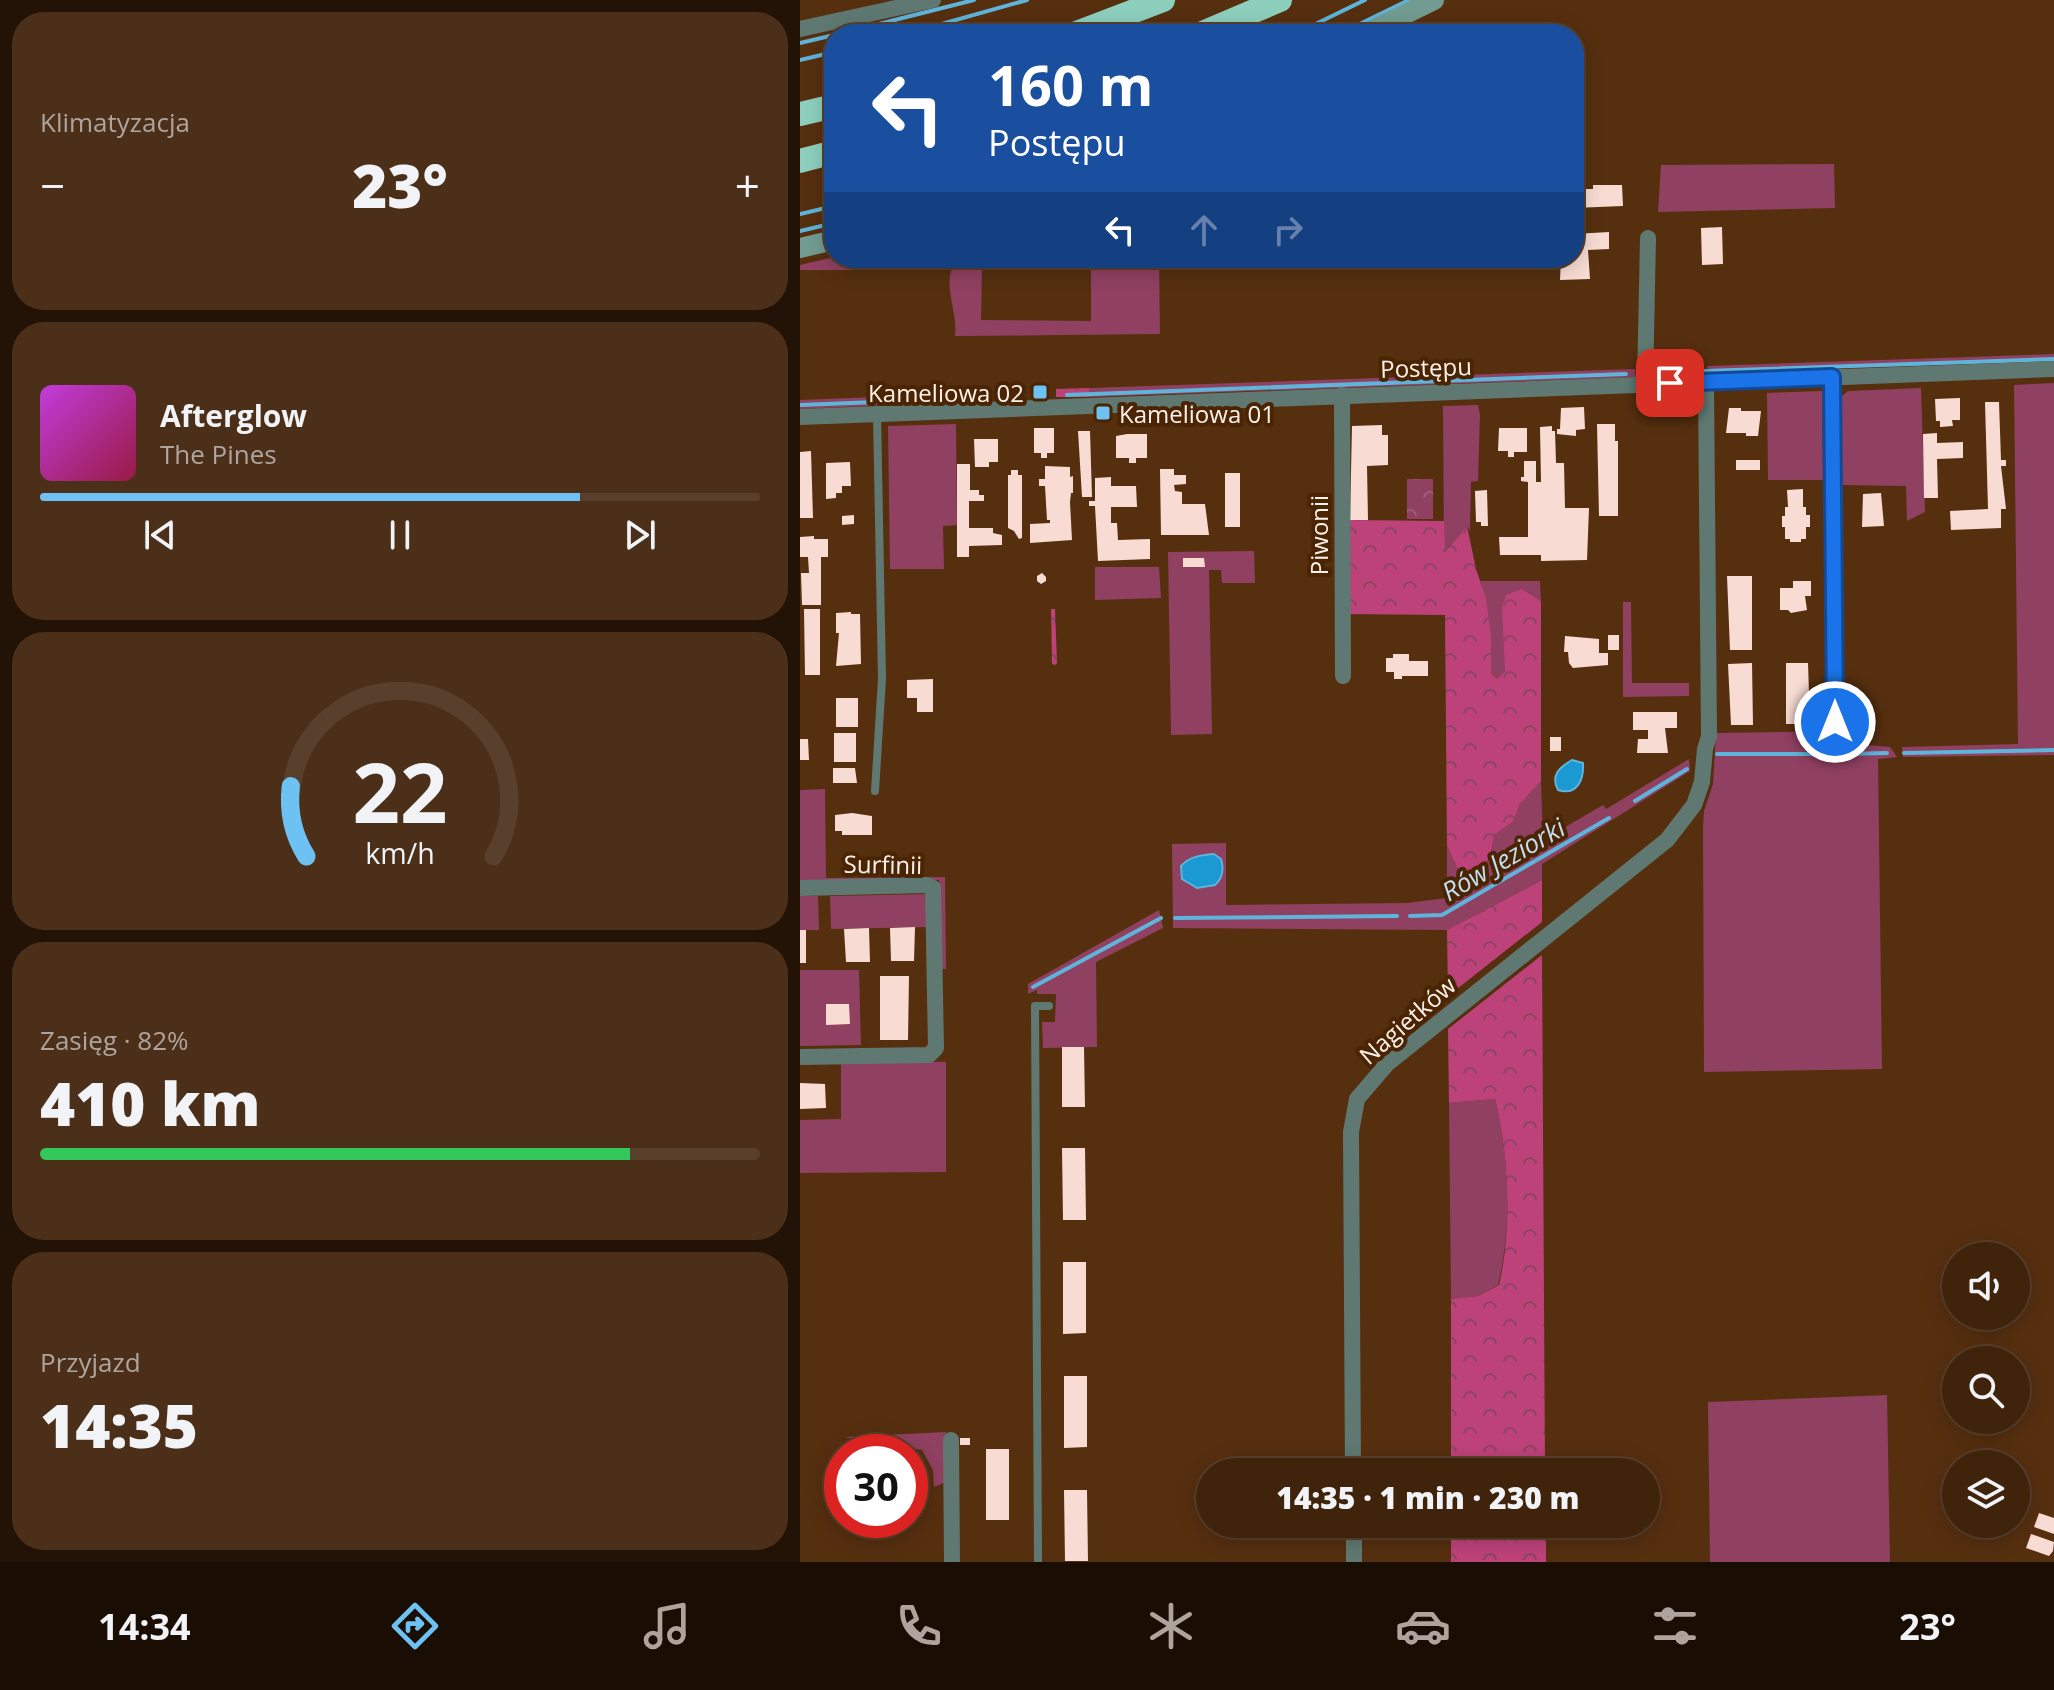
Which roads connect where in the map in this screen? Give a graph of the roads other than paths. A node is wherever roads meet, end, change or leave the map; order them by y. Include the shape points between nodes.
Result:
1 (933, 0) edge
2 (1163, 0) edge
3 (1280, 0) edge
4 (1434, 0) edge
5 (1100, 24) edge
6 (1224, 24) edge
7 (1385, 24) edge
8 (800, 29) edge
9 (824, 108) edge
10 (800, 114) edge
11 (824, 155) edge
12 (800, 161) edge
13 (1648, 238) dead end
14 (824, 242) edge
15 (800, 248) edge
16 (2054, 369) edge
17 (1832, 377) junction
18 (1700, 382) junction
19 (1645, 384) junction
20 (1342, 395) junction
21 (877, 414) junction
22 (800, 417) edge
23 (1343, 676) dead end
24 (1835, 722) dead end
25 (875, 791) dead end
26 (800, 888) edge
27 (1049, 1006) dead end
28 (800, 1057) edge
29 (951, 1440) dead end
30 (1353, 1458) edge
31 (1354, 1538) edge
32 (952, 1562) edge
33 (1038, 1562) edge
34 (1354, 1562) edge

1 - 8 street
2 - 5 highway
3 - 6 highway
4 - 7 street
9 - 10 highway
11 - 12 highway
13 - 19 street
14 - 15 street
16 - 17 street, Postępu
17 - 18 street, Postępu
17 - 24 street
18 - 19 street, Postępu
18 - 30 street, Nagietków via 1709,732 1702,782 1694,805 1667,840 1387,1064 1357,1099 1351,1132
19 - 20 street, Postępu
20 - 21 street, Postępu
20 - 23 street, Piwonii
21 - 22 street, Postępu
21 - 25 lane via 882,679
26 - 28 street, Surfinii via 931,886 936,1048 932,1054
27 - 33 lane via 1035,1006
29 - 32 street
31 - 34 street

